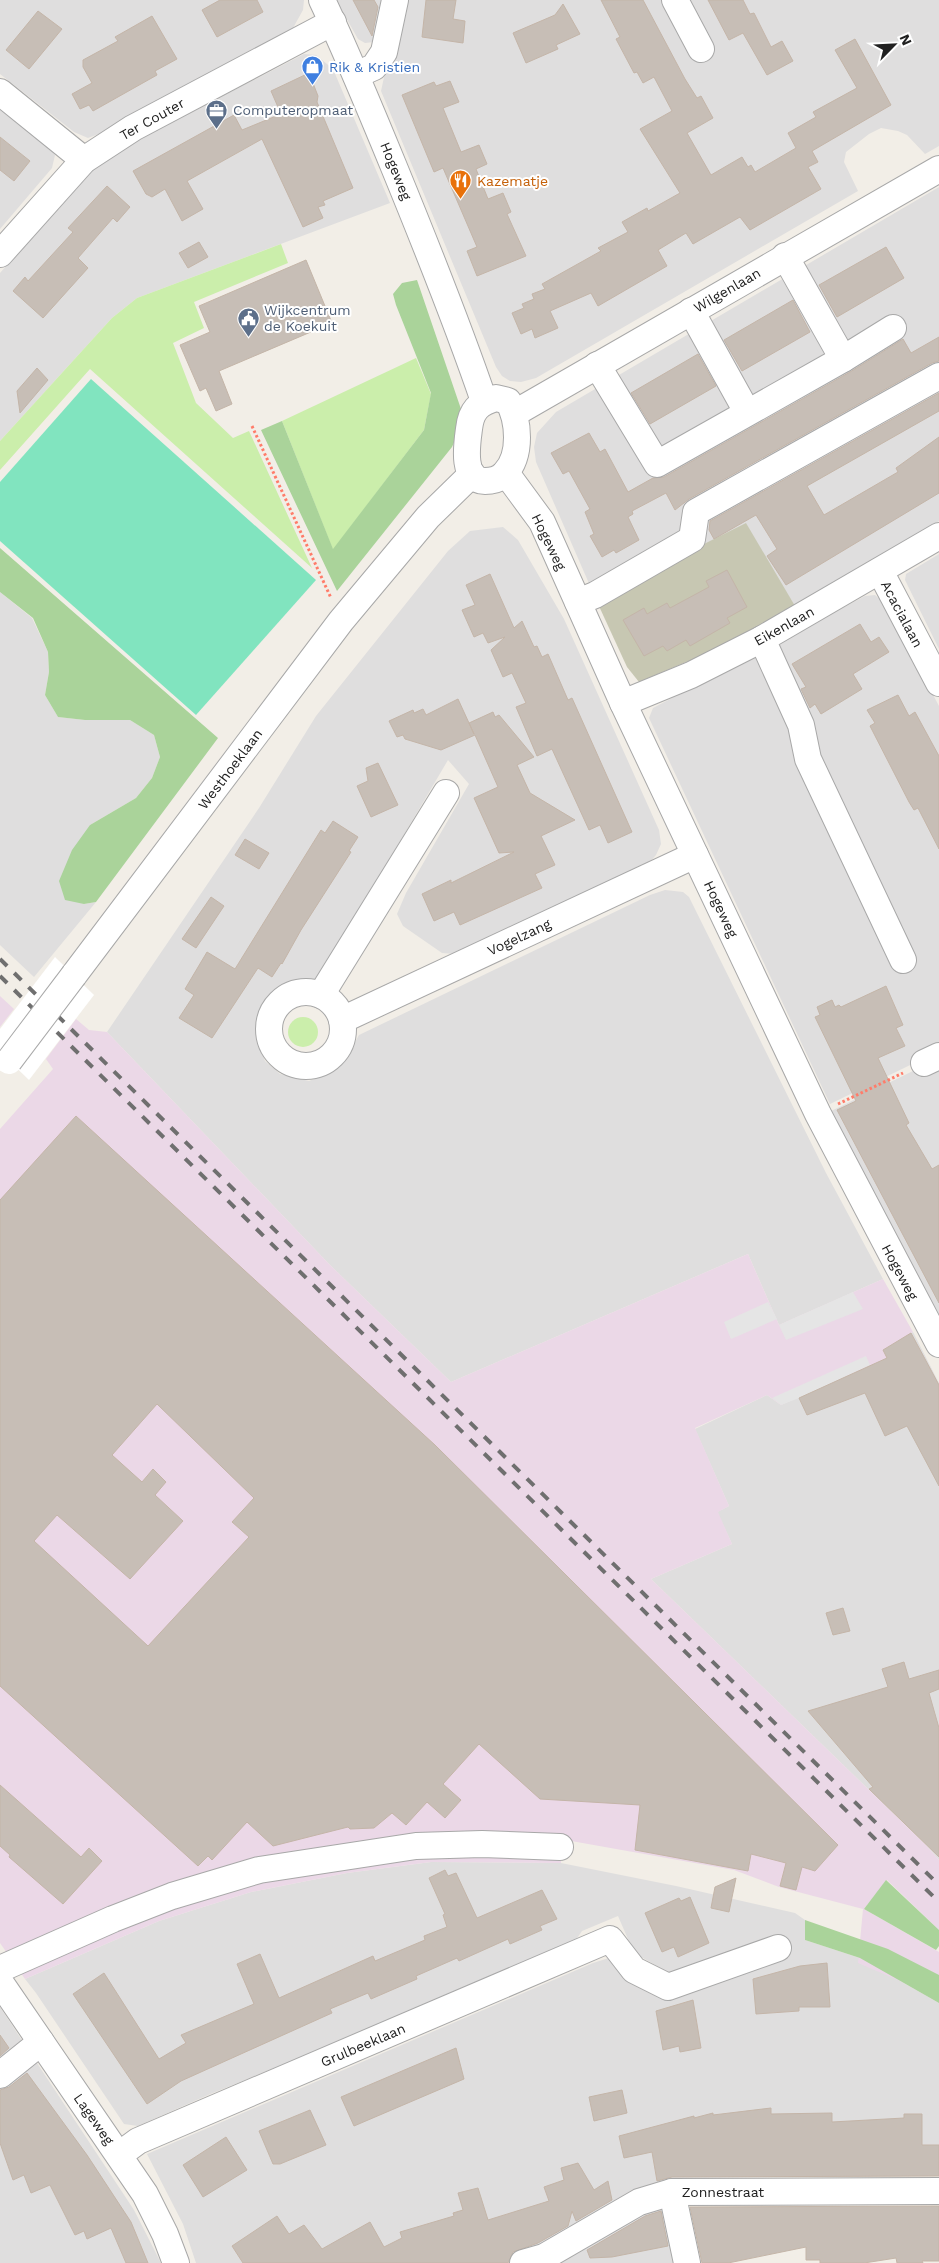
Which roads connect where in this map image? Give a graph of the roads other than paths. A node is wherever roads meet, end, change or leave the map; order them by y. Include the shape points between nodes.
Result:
1 (395, 0) edge
2 (675, 0) edge
3 (327, 11) edge
4 (701, 49) dead end
5 (356, 75) junction
6 (0, 92) edge
7 (84, 160) junction
8 (939, 169) edge
9 (0, 254) edge
10 (785, 256) junction
11 (691, 311) junction
12 (893, 328) dead end
13 (843, 359) junction
14 (597, 365) junction
15 (939, 376) edge
16 (484, 401) junction
17 (747, 412) junction
18 (515, 413) junction
19 (506, 472) junction
20 (472, 474) junction
21 (939, 536) edge
22 (880, 571) junction
23 (578, 602) junction
24 (762, 639) junction
25 (939, 682) edge
26 (622, 703) junction
27 (446, 793) dead end
28 (695, 855) junction
29 (903, 960) dead end
30 (321, 995) junction
31 (342, 1020) junction
32 (5, 1067) edge
33 (939, 1344) edge
34 (560, 1847) dead end
35 (778, 1948) dead end
36 (0, 1968) edge
37 (0, 1982) edge
38 (41, 2042) junction
39 (0, 2074) edge
40 (119, 2155) junction
41 (939, 2191) edge
42 (672, 2192) junction
43 (176, 2263) edge
44 (524, 2263) edge
45 (687, 2263) edge

1 - 5 street via 384,52 374,67
2 - 4 street
3 - 5 street, Hogeweg
3 - 7 street, Ter Couter
5 - 16 street, Hogeweg via 450,305
6 - 7 street
7 - 9 street, Ter Couter
8 - 10 street, Wilgenlaan
10 - 11 street, Wilgenlaan
10 - 13 street
11 - 14 street, Wilgenlaan
11 - 17 street
12 - 13 street
13 - 17 street
14 - 17 street via 657,464
14 - 18 street, Wilgenlaan
15 - 23 street via 696,512 692,539
16 - 18 street via 496,398 508,401
16 - 20 street via 470,419 466,448
18 - 19 street via 518,433
19 - 20 street via 493,482 481,481
19 - 23 street, Hogeweg via 542,522
20 - 32 street, Westhoeklaan, bridge via 428,517 342,621
21 - 22 street, Eikenlaan
22 - 24 street, Eikenlaan
22 - 25 street, Acacialaan
23 - 26 street, Hogeweg
24 - 26 street, Eikenlaan
24 - 29 street via 801,725 808,759
26 - 28 street, Hogeweg
27 - 30 street
28 - 31 street, Vogelzang
28 - 33 street, Hogeweg via 818,1114
30 - 31 street via 337,1008
30 - 31 street via 295,994 278,1004 268,1028 270,1042 277,1053 290,1064 302,1067 316,1066 328,1060 342,1039
34 - 36 street via 416,1846 259,1870 172,1896
35 - 40 street, Grulbeeklaan via 668,1987 634,1970 610,1939 138,2141
37 - 38 street, Lageweg
38 - 39 street
38 - 40 street, Lageweg
40 - 43 street, Lageweg via 145,2194
41 - 42 street, Zonnestraat
42 - 44 street, Zonnestraat via 639,2202 544,2257
42 - 45 street

